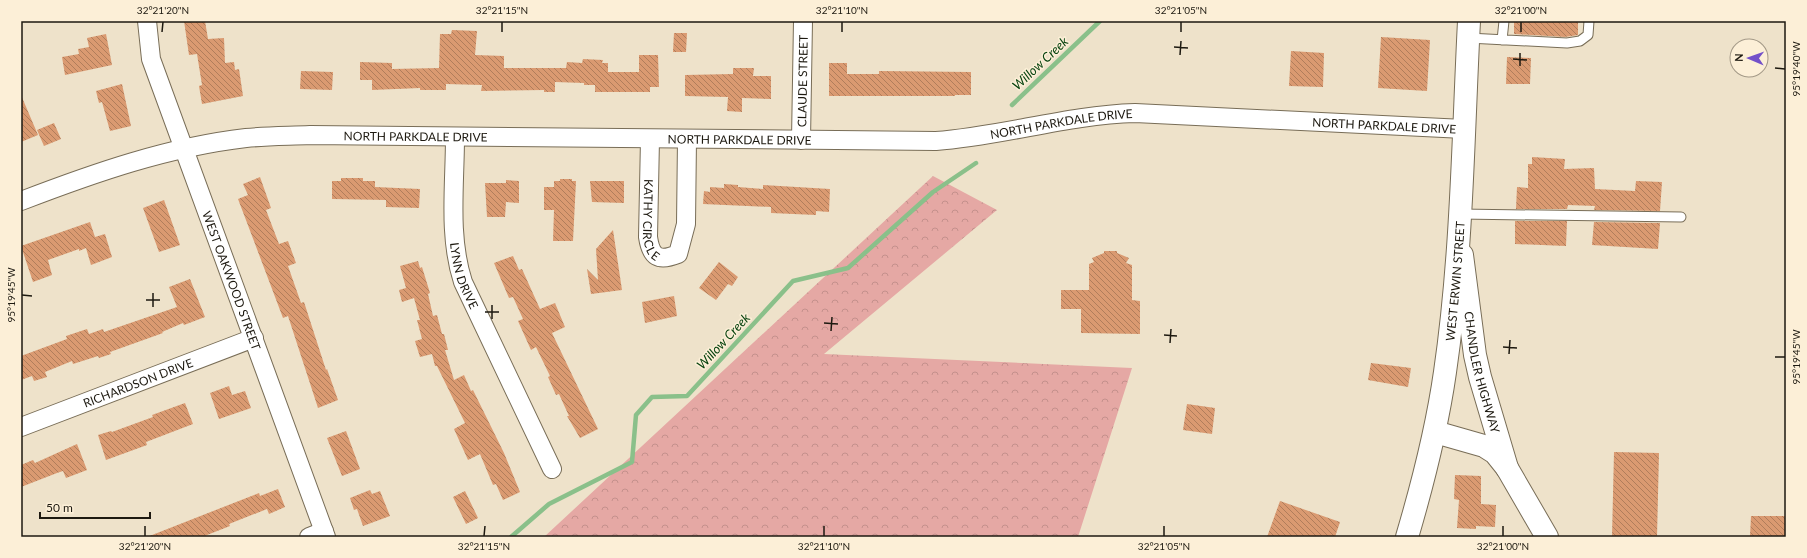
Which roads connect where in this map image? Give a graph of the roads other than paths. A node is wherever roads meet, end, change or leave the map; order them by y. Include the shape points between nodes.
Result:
1 (146, 21) edge
2 (803, 21) edge
3 (1504, 21) edge
4 (1589, 21) edge
5 (1468, 30) edge
6 (1502, 40) junction
7 (1464, 129) junction
8 (455, 137) junction
9 (650, 139) junction
10 (687, 139) junction
11 (800, 140) junction
12 (183, 149) junction
13 (21, 201) edge
14 (1680, 217) dead end
15 (1459, 220) junction
16 (254, 338) junction
17 (21, 427) edge
18 (1435, 432) junction
19 (1507, 468) junction
20 (552, 469) dead end
21 (320, 535) edge
22 (1407, 537) edge
23 (1546, 537) edge

1 - 12 street, WEST OAKWOOD STREET via 152,59
2 - 11 street, CLAUDE STREET
3 - 6 lane
4 - 6 lane via 1588,35 1580,41
5 - 6 lane
5 - 7 main road, WEST ERWIN STREET
7 - 11 street, NORTH PARKDALE DRIVE via 1135,113 1091,116 980,137 936,142
7 - 15 main road, WEST ERWIN STREET
8 - 9 street, NORTH PARKDALE DRIVE
8 - 12 street, NORTH PARKDALE DRIVE via 246,138
8 - 20 street, LYNN DRIVE via 454,228 459,270
9 - 10 street, NORTH PARKDALE DRIVE
9 - 10 street, KATHY CIRCLE via 648,237 650,250 660,258 678,254 686,224
10 - 11 street, NORTH PARKDALE DRIVE
12 - 13 street, NORTH PARKDALE DRIVE via 135,161
12 - 16 street, WEST OAKWOOD STREET
14 - 15 lane
15 - 18 main road, WEST ERWIN STREET via 1446,364
15 - 19 main road, CHANDLER HIGHWAY via 1475,355 1484,398
16 - 17 street, RICHARDSON DRIVE
16 - 21 street, WEST OAKWOOD STREET
18 - 19 main road, CHANDLER HIGHWAY via 1484,446
18 - 22 main road, WEST ERWIN STREET
19 - 23 main road, CHANDLER HIGHWAY

